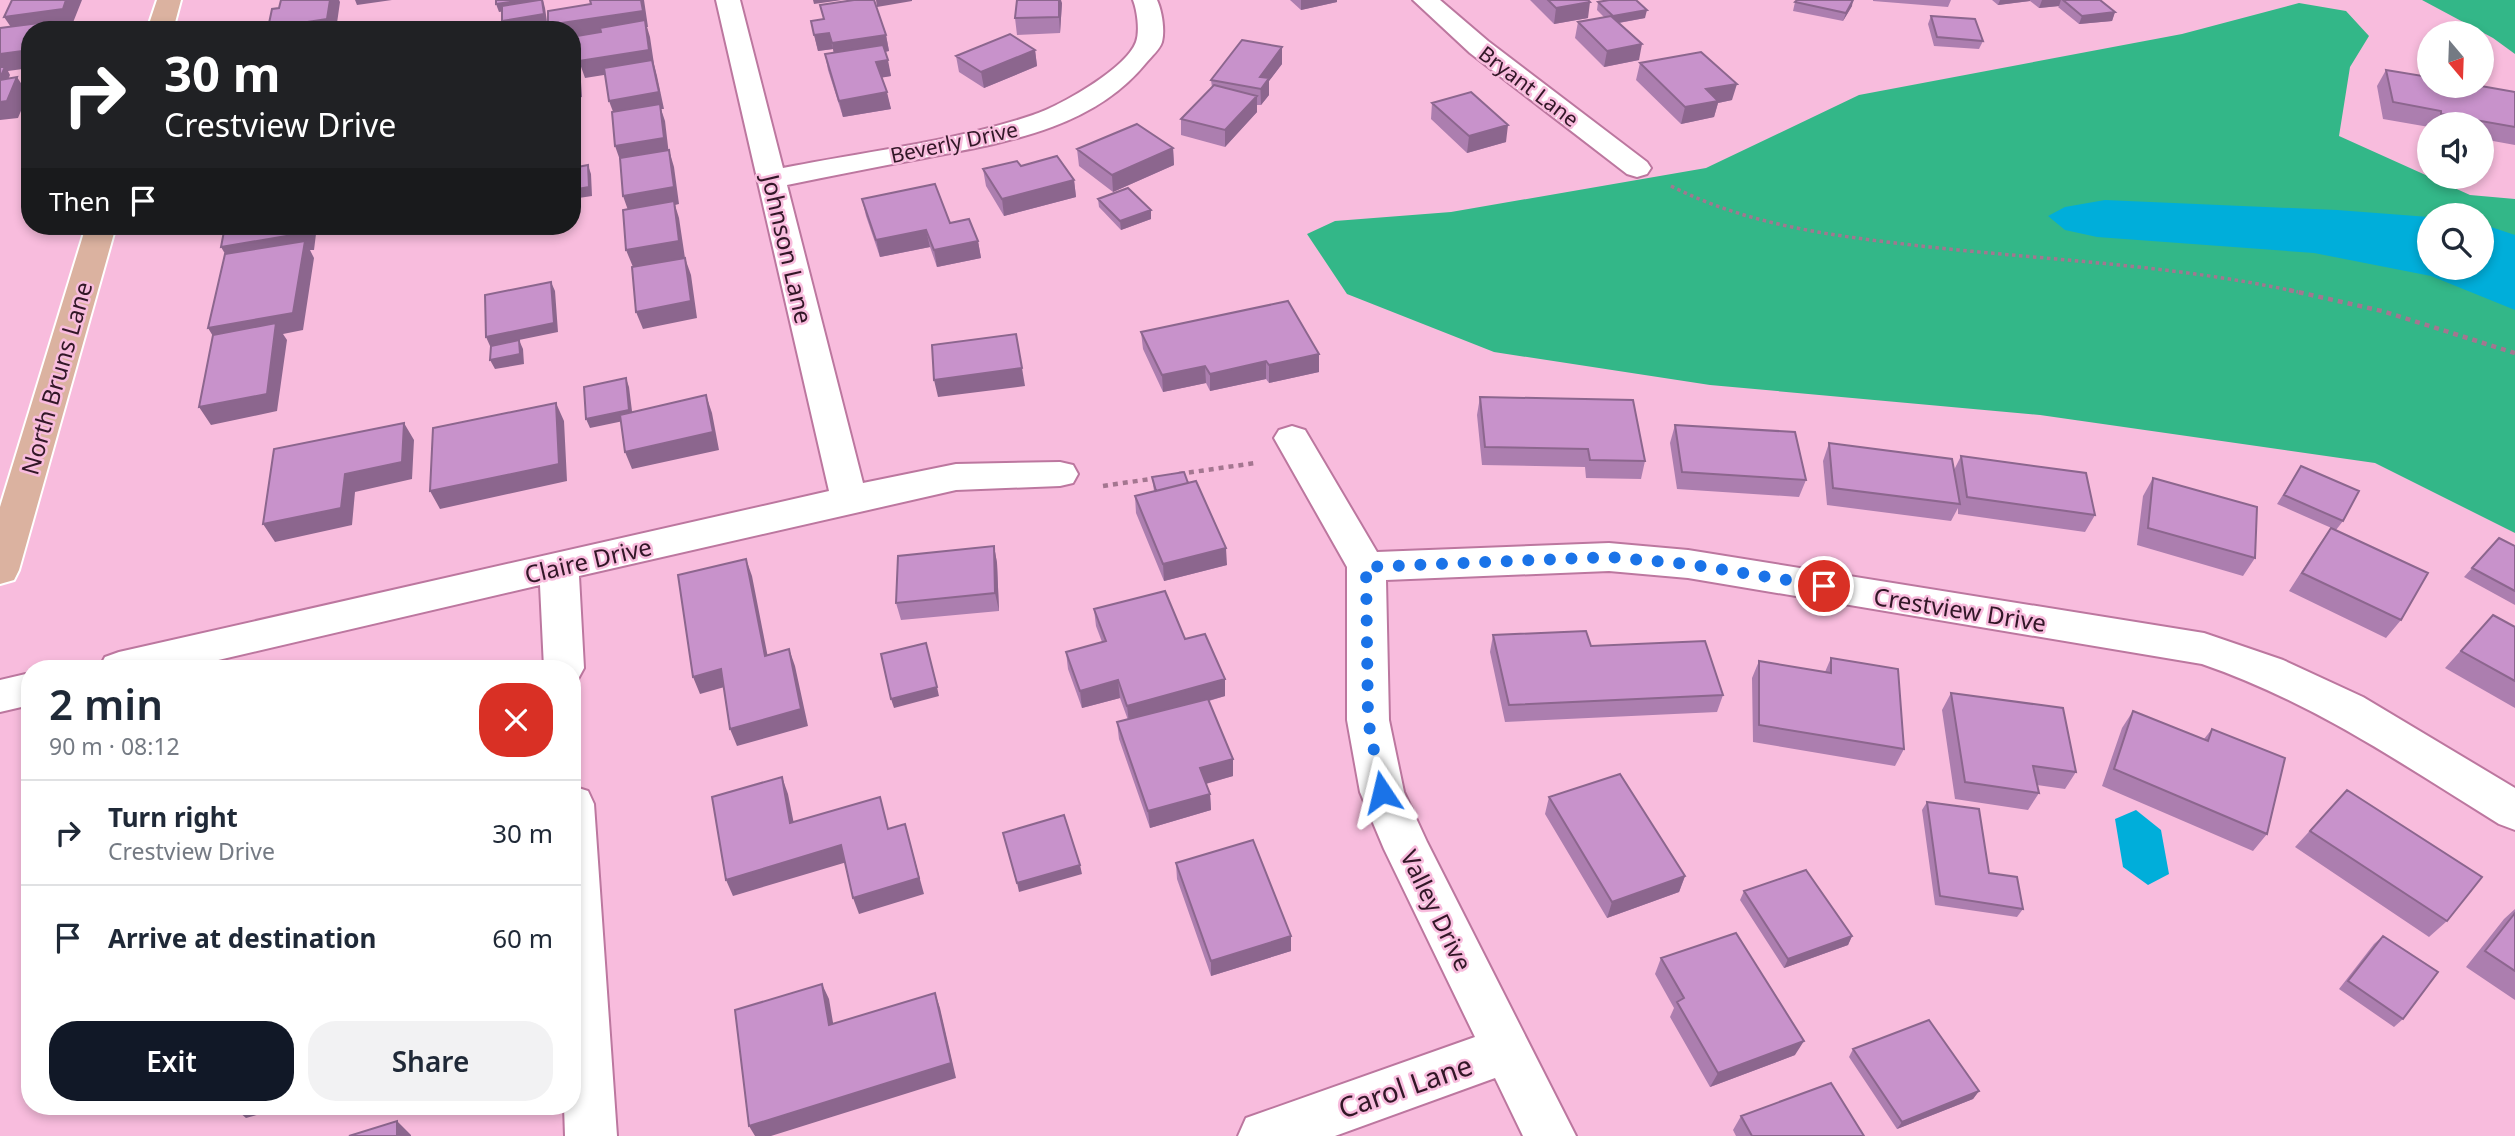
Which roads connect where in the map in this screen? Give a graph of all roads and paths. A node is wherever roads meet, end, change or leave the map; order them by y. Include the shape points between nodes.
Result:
1 (169, 0) edge
2 (728, 0) edge
3 (1145, 0) edge
4 (1425, 0) edge
5 (163, 21) edge
6 (1637, 167) joint
7 (772, 179) junction
8 (98, 235) edge
9 (2515, 353) edge
10 (1292, 438) dead end
11 (1255, 463) dead end
12 (1060, 474) dead end
13 (1175, 475) edge
14 (1161, 477) edge
15 (1095, 487) dead end
16 (849, 499) junction
17 (7, 529) edge
18 (559, 567) junction
19 (1366, 567) junction
20 (0, 570) edge
21 (154, 660) edge
22 (564, 660) edge
23 (21, 691) edge
24 (0, 696) edge
25 (2515, 811) edge
26 (581, 953) edge
27 (1507, 1050) junction
28 (592, 1136) edge
29 (1264, 1136) edge
30 (1550, 1136) edge

1 - 5 main road
2 - 7 street, Johnson Lane
3 - 7 street, Beverly Drive via 1149,44 1119,79 1079,106 1017,131
4 - 6 street, Bryant Lane via 1479,47
6 - 9 path via 1686,195 1742,218 1815,234 2258,284 2357,306
7 - 16 street, Johnson Lane
8 - 17 main road, North Bruns Lane
10 - 19 street, Valley Drive
11 - 13 path
12 - 16 street, Claire Drive via 956,477
14 - 15 path
16 - 18 street, Claire Drive
17 - 20 main road, North Bruns Lane
18 - 21 street, Claire Drive
18 - 22 street
19 - 25 street, Crestview Drive via 1609,557 1688,564 2204,649 2269,671 2347,709
19 - 27 street, Valley Drive via 1368,720 1382,792
23 - 24 street
26 - 28 street
27 - 29 street, Carol Lane
27 - 30 street, Valley Drive

